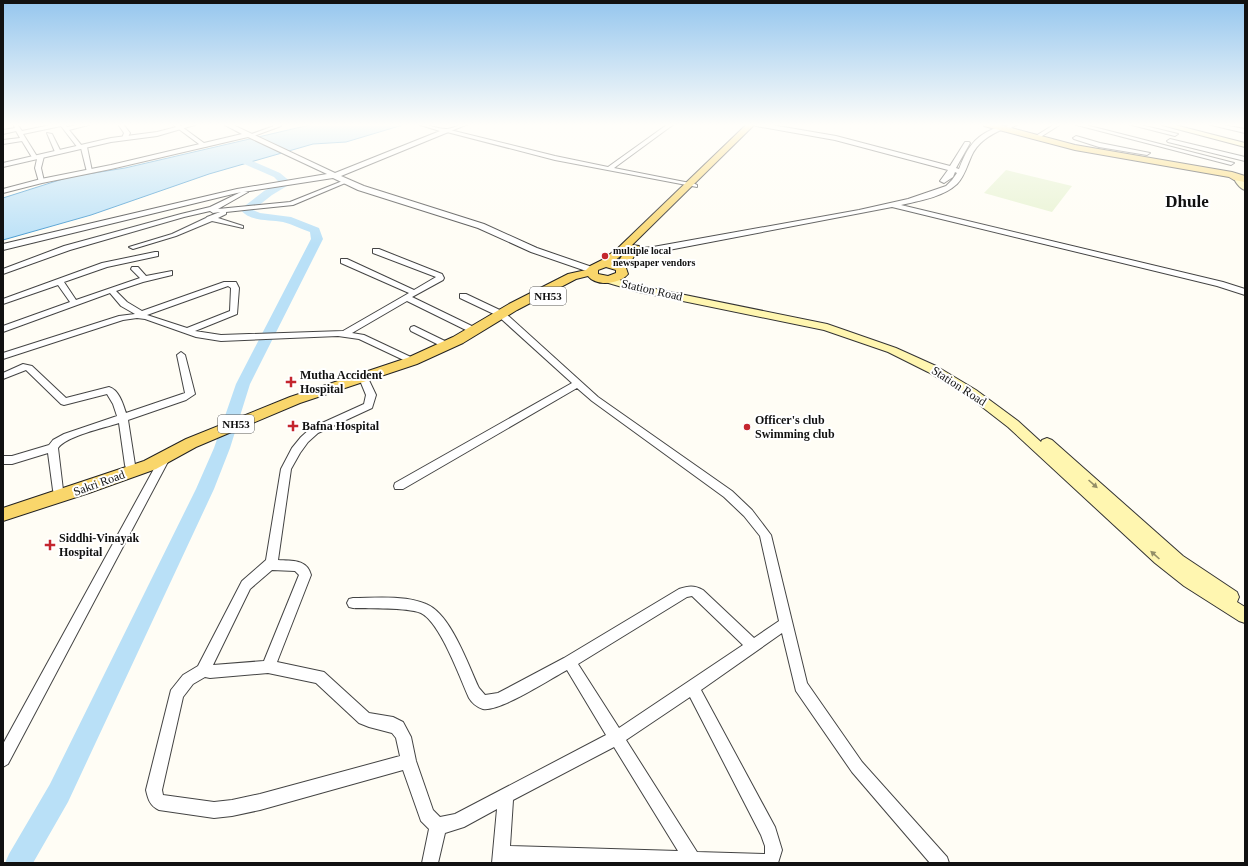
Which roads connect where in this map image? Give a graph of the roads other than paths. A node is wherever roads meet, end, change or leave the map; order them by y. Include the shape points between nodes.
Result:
1 (38, 164) edge
2 (87, 164) edge
3 (120, 164) edge
4 (312, 164) edge
5 (361, 164) edge
6 (586, 164) edge
7 (615, 164) edge
8 (712, 164) edge
9 (714, 164) edge
10 (933, 164) edge
11 (961, 164) edge
12 (1187, 164) edge
13 (1206, 164) edge
14 (1209, 164) edge
15 (609, 169) junction
16 (89, 171) junction
17 (957, 171) junction
18 (1234, 172) edge
19 (336, 175) junction
20 (41, 181) junction
21 (347, 181) junction
22 (691, 186) junction
23 (1245, 188) edge
24 (254, 189) junction
25 (3, 191) edge
26 (245, 192) junction
27 (881, 203) junction
28 (892, 205) junction
29 (230, 211) junction
30 (203, 212) junction
31 (194, 213) junction
32 (809, 218) junction
33 (211, 219) junction
34 (241, 227) dead end
35 (3, 247) edge
36 (133, 247) dead end
37 (634, 249) junction
38 (3, 251) edge
39 (376, 251) dead end
40 (155, 254) dead end
41 (344, 261) dead end
42 (135, 269) dead end
43 (621, 269) junction
44 (3, 272) edge
45 (169, 273) dead end
46 (599, 273) junction
47 (144, 278) junction
48 (60, 282) junction
49 (111, 290) junction
50 (1245, 292) edge
51 (415, 293) junction
52 (464, 296) dead end
53 (407, 298) junction
54 (3, 302) edge
55 (74, 303) junction
56 (144, 316) junction
57 (500, 316) junction
58 (3, 329) edge
59 (414, 329) dead end
60 (188, 331) junction
61 (475, 331) junction
62 (344, 334) junction
63 (446, 345) junction
64 (181, 354) dead end
65 (3, 356) edge
66 (412, 361) junction
67 (3, 376) edge
68 (364, 378) junction
69 (578, 383) junction
70 (123, 418) junction
71 (1017, 422) junction
72 (53, 448) junction
73 (167, 454) junction
74 (3, 460) edge
75 (130, 465) junction
76 (399, 486) dead end
77 (58, 490) junction
78 (3, 507) edge
79 (3, 515) edge
80 (270, 565) junction
81 (1193, 578) junction
82 (353, 604) dead end
83 (1245, 606) edge
84 (1245, 616) edge
85 (786, 623) junction
86 (752, 645) junction
87 (570, 662) junction
88 (268, 667) junction
89 (205, 670) junction
90 (692, 687) junction
91 (617, 738) junction
92 (3, 759) edge
93 (408, 760) junction
94 (506, 795) junction
95 (438, 826) junction
96 (501, 858) edge
97 (693, 860) junction
98 (430, 863) edge
99 (941, 863) edge

1 - 20 street
2 - 16 street
3 - 16 street
4 - 19 street
5 - 19 street
6 - 15 street
7 - 15 street
8 - 22 main road
9 - 22 main road
10 - 17 street
11 - 17 street
12 - 18 main road
13 - 18 street
14 - 18 street
15 - 22 street
16 - 20 street
17 - 27 street via 937,185
17 - 28 street via 954,182 948,187
18 - 23 main road
19 - 21 street
19 - 24 street
20 - 25 street
21 - 29 street via 284,206
21 - 46 street via 372,192 481,226 534,250
22 - 37 main road
22 - 46 main road
24 - 26 street
24 - 35 street
26 - 30 street
26 - 38 street
27 - 28 street
27 - 32 street
28 - 32 street
28 - 50 street
29 - 30 street
29 - 33 street
30 - 31 street
31 - 33 street
31 - 44 street via 67,248
32 - 37 street via 653,250
33 - 34 street
33 - 36 street via 174,235
37 - 43 main road
39 - 51 street via 440,277
40 - 48 street via 105,265
41 - 51 street
42 - 47 street
43 - 46 main road via 611,264
43 - 46 main road via 619,276
43 - 71 main road, Station Road via 644,282 827,320 881,337 938,365 1004,406
45 - 47 street
46 - 57 main road, NH53 via 520,310
46 - 71 main road, Station Road via 639,289 827,327 862,338 932,369
47 - 49 street
48 - 54 street
48 - 55 street
49 - 55 street
49 - 56 street via 124,304
51 - 53 street
52 - 57 street
53 - 61 street
53 - 62 street
55 - 58 street
56 - 60 street
56 - 60 street via 227,284 233,284 234,312
56 - 65 street via 122,318
57 - 61 main road
57 - 69 street
59 - 63 street
60 - 62 street via 221,338
61 - 63 main road
62 - 66 street via 361,337
63 - 66 main road
64 - 70 street via 190,394
66 - 68 main road
67 - 70 street via 23,367 29,368 64,402 109,390
68 - 73 main road, Sakri Road / NH53 via 316,392
68 - 80 street via 370,395 369,406 321,428 307,438 292,456 286,469
69 - 76 street
69 - 85 street via 595,399 728,494 748,513 764,535
70 - 72 street via 68,436 57,442
70 - 75 street
71 - 81 main road, Station Road via 1160,559
72 - 74 street via 12,460
72 - 77 street
73 - 75 main road, Sakri Road
73 - 79 main road, Sakri Road via 150,465
73 - 92 street
75 - 77 main road, Sakri Road
77 - 78 main road, Sakri Road
80 - 88 street via 298,566 305,575
80 - 89 street via 246,586 204,666
81 - 83 main road, Station Road
81 - 84 main road, Station Road
82 - 87 street via 416,607 430,611 451,644 474,693 484,702 500,699
85 - 86 street
85 - 99 street via 801,686 858,767
86 - 87 street via 701,596 688,591
86 - 90 street
87 - 91 street
88 - 89 street via 210,672
88 - 93 street via 319,677 364,718 394,724 400,728 403,735
89 - 93 street via 191,678 176,695 154,790 159,802 214,810 232,808
90 - 91 street
90 - 97 street via 767,829 774,849 770,862
91 - 94 street
91 - 97 street
93 - 95 street via 427,815
94 - 95 street via 458,821
94 - 96 street
95 - 98 street
96 - 97 street

